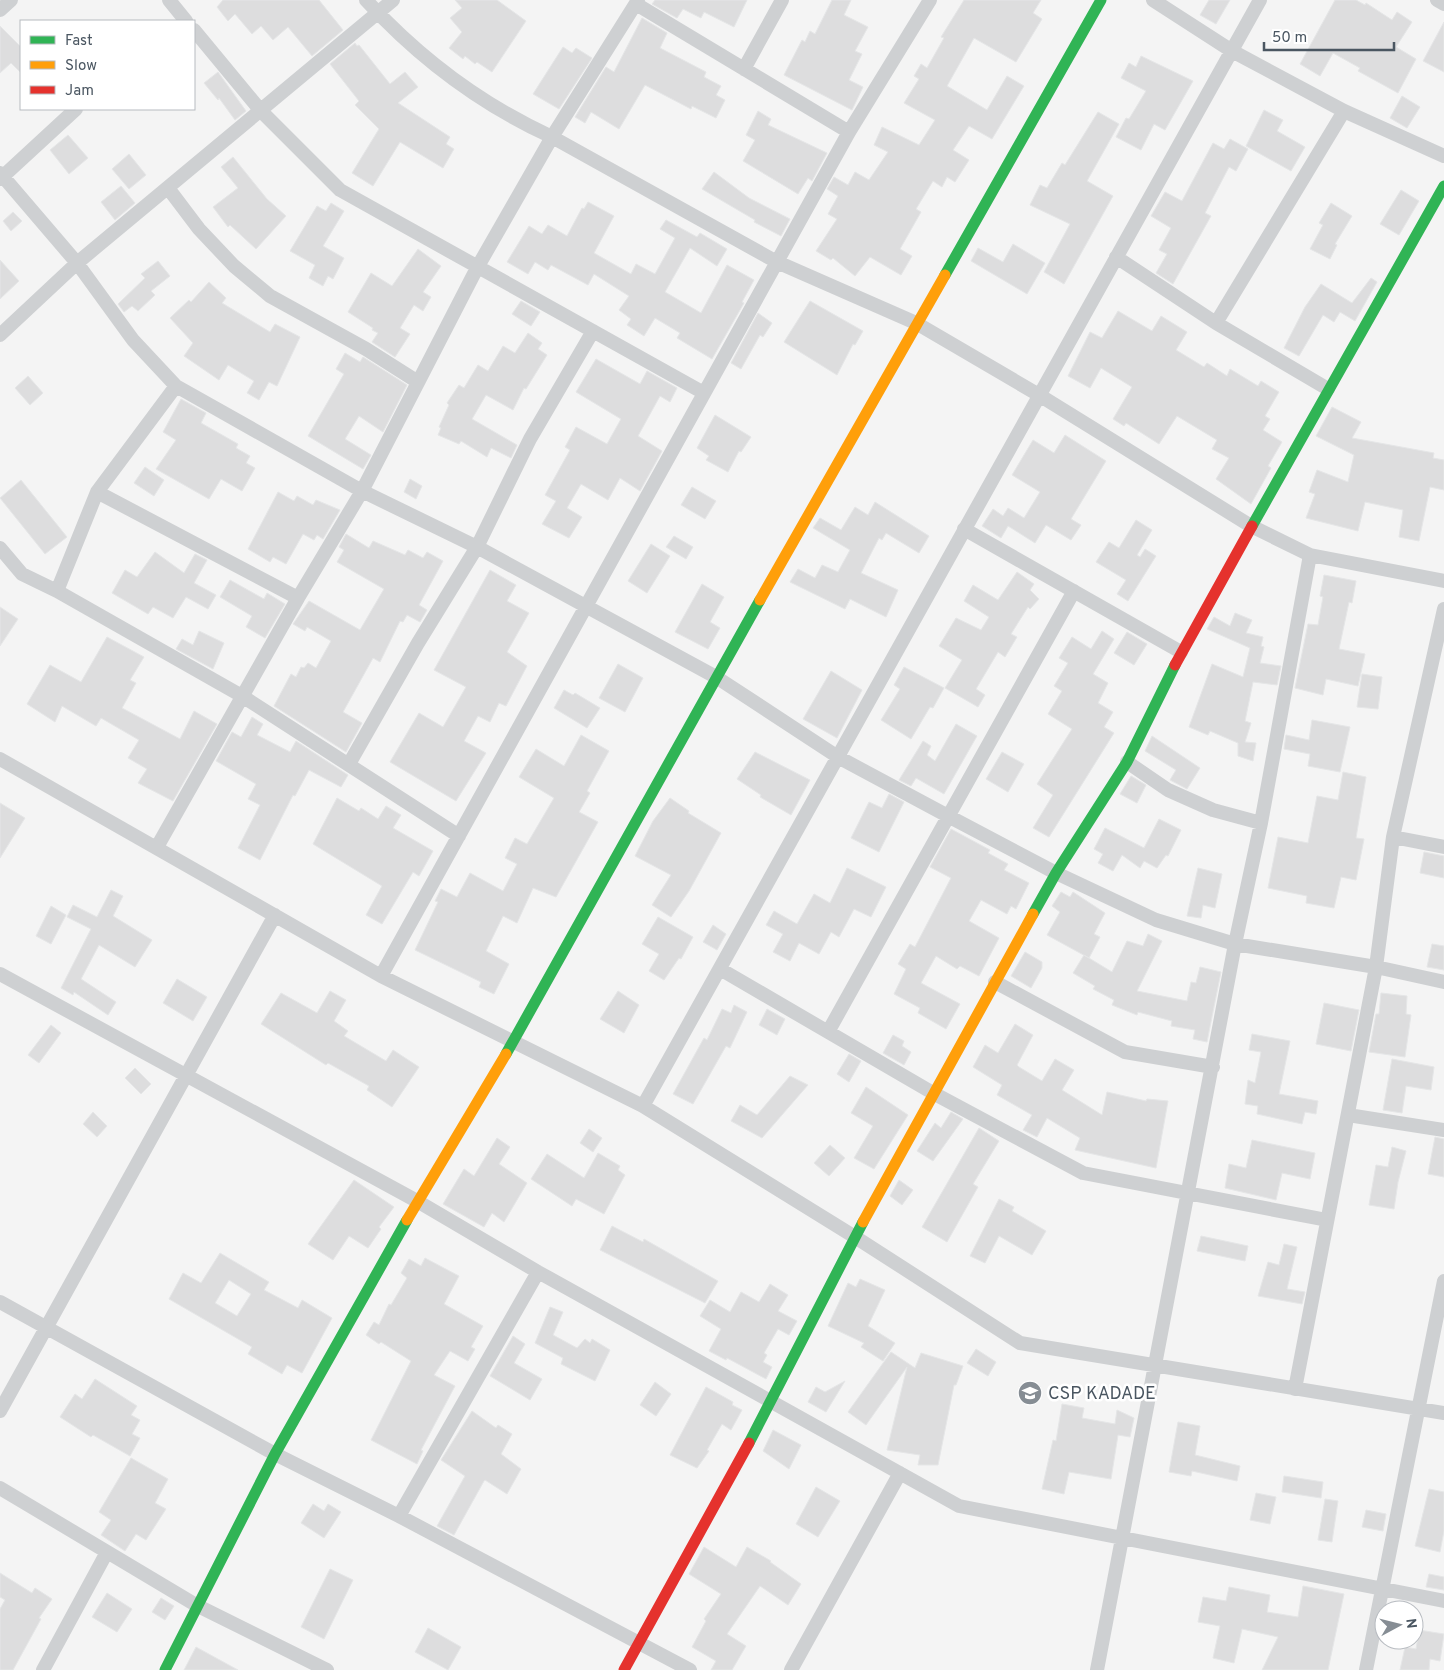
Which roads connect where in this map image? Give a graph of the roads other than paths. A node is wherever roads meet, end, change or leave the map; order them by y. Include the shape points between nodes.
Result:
1 (11, 0) edge
2 (168, 0) edge
3 (366, 0) edge
4 (393, 0) edge
5 (782, 0) edge
6 (930, 0) edge
7 (1101, 0) edge
8 (1153, 0) edge
9 (1260, 0) edge
10 (1437, 0) edge
11 (637, 2) edge
12 (1444, 4) edge
13 (0, 10) edge
14 (378, 13) junction
15 (179, 19) edge
16 (195, 31) edge
17 (1232, 51) junction
18 (744, 69) junction
19 (75, 110) edge
20 (261, 111) junction
21 (1344, 112) junction
22 (849, 132) junction
23 (552, 137) junction
24 (1444, 156) edge
25 (1, 176) edge
26 (1444, 186) edge
27 (168, 188) junction
28 (1116, 258) junction
29 (777, 262) junction
30 (77, 263) junction
31 (478, 268) junction
32 (916, 323) junction
33 (1216, 323) junction
34 (592, 331) junction
35 (0, 335) edge
36 (418, 382) junction
37 (176, 386) junction
38 (1328, 389) junction
39 (704, 393) junction
40 (1039, 396) junction
41 (362, 491) junction
42 (97, 492) junction
43 (1252, 526) junction
44 (964, 529) junction
45 (477, 547) junction
46 (0, 548) edge
47 (1310, 556) junction
48 (1444, 582) edge
49 (57, 591) junction
50 (1074, 591) junction
51 (298, 598) junction
52 (587, 606) junction
53 (1444, 609) edge
54 (1181, 652) junction
55 (716, 677) junction
56 (242, 696) junction
57 (838, 757) junction
58 (0, 759) edge
59 (1128, 762) junction
60 (349, 764) junction
61 (948, 816) junction
62 (1261, 823) junction
63 (459, 836) junction
64 (1392, 837) junction
65 (157, 847) junction
66 (1444, 847) edge
67 (1056, 873) junction
68 (275, 915) junction
69 (1235, 944) junction
70 (1376, 967) junction
71 (720, 968) junction
72 (0, 974) edge
73 (381, 976) junction
74 (995, 982) junction
75 (1444, 982) edge
76 (828, 1032) junction
77 (513, 1042) junction
78 (1213, 1067) junction
79 (185, 1077) junction
80 (933, 1093) junction
81 (643, 1106) junction
82 (1348, 1115) junction
83 (1444, 1130) edge
84 (1188, 1193) junction
85 (417, 1202) junction
86 (1327, 1220) junction
87 (855, 1237) junction
88 (538, 1272) junction
89 (1444, 1282) edge
90 (0, 1302) edge
91 (46, 1327) junction
92 (1156, 1365) junction
93 (1295, 1389) junction
94 (772, 1400) junction
95 (1418, 1409) junction
96 (0, 1411) edge
97 (1444, 1413) edge
98 (275, 1454) junction
99 (900, 1473) junction
100 (0, 1488) edge
101 (399, 1516) junction
102 (1122, 1538) junction
103 (107, 1552) junction
104 (1382, 1589) junction
105 (1444, 1601) edge
106 (196, 1605) junction
107 (638, 1642) junction
108 (43, 1670) edge
109 (165, 1670) edge
110 (327, 1670) edge
111 (624, 1670) edge
112 (690, 1670) edge
113 (792, 1670) edge
114 (1097, 1670) edge
115 (1366, 1670) edge

1 - 13 street
2 - 15 street
3 - 14 street
4 - 14 street
5 - 18 street
6 - 22 street
7 - 32 street
8 - 17 street
9 - 17 street
10 - 12 street
11 - 18 street
11 - 23 street
14 - 20 street
14 - 23 street via 413,49 464,89 517,121
16 - 20 street
17 - 21 street
17 - 28 street
18 - 22 street
19 - 25 street
20 - 27 street
20 - 31 street via 340,190
21 - 24 street
21 - 33 street
22 - 29 street
23 - 29 street
23 - 31 street
25 - 30 street
26 - 38 street
27 - 30 street
27 - 36 street via 199,229 234,266 270,296
28 - 33 street
28 - 40 street
29 - 32 street
29 - 39 street
30 - 35 street
30 - 37 street via 133,340
31 - 34 street
31 - 36 street
32 - 40 street
32 - 55 street
33 - 38 street
34 - 39 street
34 - 45 street via 530,438
36 - 41 street
37 - 41 street
37 - 42 street
38 - 43 street
39 - 52 street
40 - 43 street
40 - 44 street
41 - 45 street
41 - 51 street
42 - 49 street
42 - 51 street
43 - 47 street
43 - 54 street
44 - 50 street
44 - 57 street
45 - 52 street
45 - 60 street
46 - 49 street via 22,574
47 - 48 street
47 - 62 street
49 - 56 street
50 - 54 street
50 - 61 street
51 - 56 street
52 - 55 street
52 - 63 street
53 - 64 street
54 - 59 street
55 - 57 street
55 - 77 street
56 - 60 street
56 - 65 street
57 - 61 street
57 - 71 street
58 - 65 street
59 - 62 street via 1168,790 1212,810
59 - 67 street
60 - 63 street
61 - 67 street
61 - 76 street
62 - 69 street
63 - 73 street
64 - 66 street
64 - 70 street
65 - 68 street
67 - 69 street via 1156,920
67 - 74 street
68 - 73 street
68 - 79 street
69 - 70 street
69 - 78 street
70 - 75 street
70 - 82 street
71 - 76 street
71 - 81 street
72 - 79 street
73 - 77 street
74 - 78 street via 1125,1052
74 - 80 street
76 - 80 street
77 - 81 street
77 - 85 street
78 - 84 street
79 - 85 street
79 - 91 street
80 - 84 street via 1083,1173
80 - 87 street
81 - 87 street
82 - 83 street
82 - 86 street
84 - 86 street
84 - 92 street
85 - 88 street
85 - 98 street
86 - 93 street
87 - 92 street via 1020,1343
87 - 94 street
88 - 94 street
88 - 101 street
89 - 95 street
90 - 91 street
91 - 96 street
91 - 98 street
92 - 93 street
92 - 102 street
93 - 95 street
94 - 99 street
94 - 107 street
95 - 97 street
95 - 104 street
98 - 101 street
98 - 106 street
99 - 102 street via 959,1506
99 - 113 street
100 - 103 street
101 - 107 street
102 - 104 street
102 - 114 street
103 - 106 street
103 - 108 street
104 - 105 street
104 - 115 street
106 - 109 street
106 - 110 street
107 - 111 street
107 - 112 street

